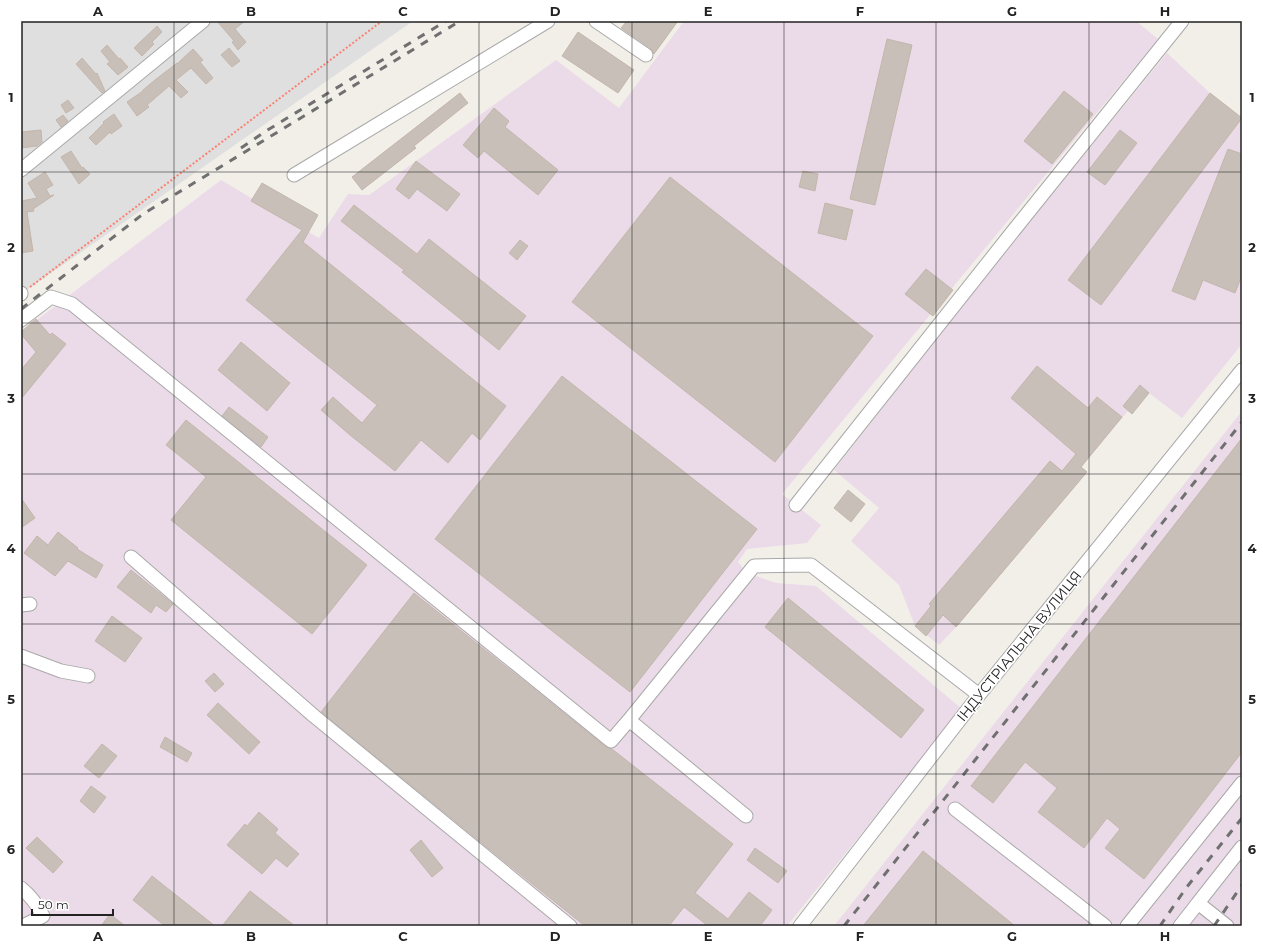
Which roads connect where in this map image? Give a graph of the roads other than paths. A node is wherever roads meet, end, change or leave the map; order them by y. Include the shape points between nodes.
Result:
1 (203, 21) edge
2 (548, 21) edge
3 (596, 21) edge
4 (1182, 21) edge
5 (646, 55) dead end
6 (21, 170) edge
7 (294, 175) dead end
8 (21, 320) edge
9 (1242, 370) edge
10 (796, 505) dead end
11 (131, 557) dead end
12 (21, 656) edge
13 (88, 676) dead end
14 (979, 695) junction
15 (628, 720) junction
16 (1242, 783) edge
17 (956, 809) dead end
18 (746, 816) dead end
19 (1242, 847) edge
20 (21, 888) edge
21 (1198, 903) junction
22 (24, 926) edge
23 (570, 926) edge
24 (800, 926) edge
25 (1105, 926) edge
26 (1127, 926) edge
27 (1180, 926) edge
28 (1227, 926) edge

1 - 6 street
2 - 7 street
3 - 5 street
4 - 10 street
8 - 15 street via 50,297 72,304 611,741
9 - 14 street, ІНДУСТРІАЛЬНА ВУЛИЦЯ
11 - 23 street via 314,716
12 - 13 street via 61,671
14 - 15 street via 812,565 754,566
14 - 24 street, ІНДУСТРІАЛЬНА ВУЛИЦЯ
15 - 18 street
16 - 26 street
17 - 25 street
19 - 21 street
20 - 22 street via 33,900 43,916
21 - 27 street
21 - 28 street

